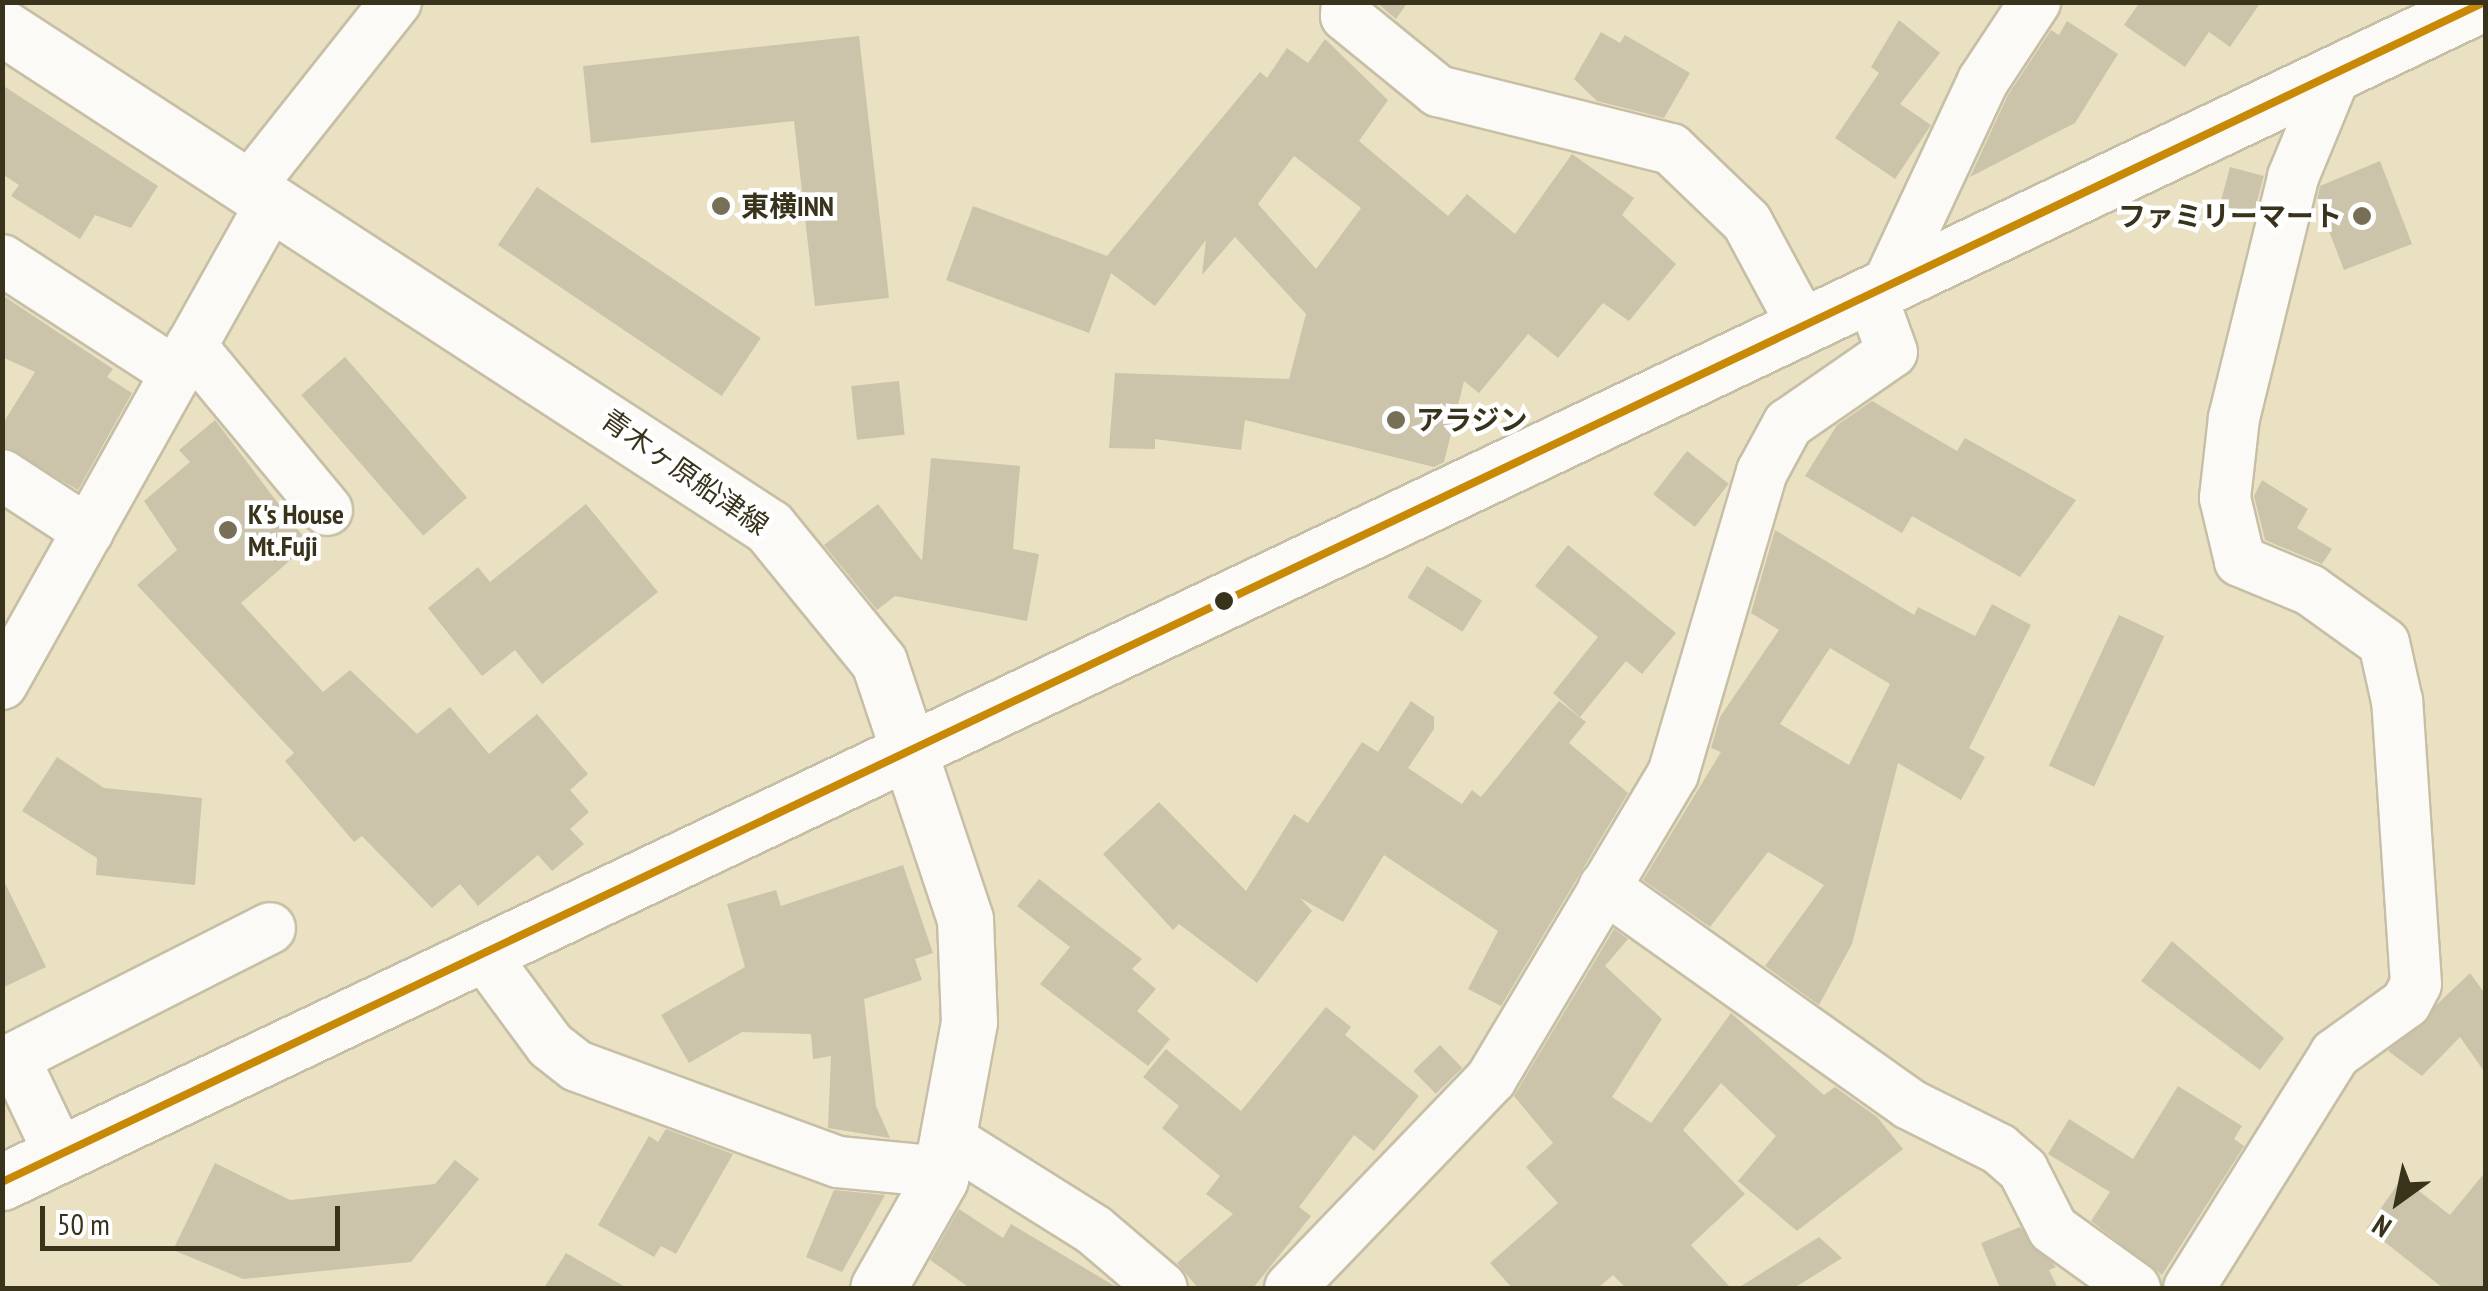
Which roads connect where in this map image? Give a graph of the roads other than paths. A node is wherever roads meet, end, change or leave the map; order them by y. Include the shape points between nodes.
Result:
1 (396, 2) edge
2 (1346, 2) edge
3 (2035, 2) edge
4 (2485, 2) edge
5 (2, 27) edge
6 (2336, 75) junction
7 (261, 194) junction
8 (2, 260) edge
9 (1879, 290) junction
10 (1804, 326) junction
11 (184, 359) junction
12 (2, 475) edge
13 (327, 510) dead end
14 (88, 531) junction
15 (2, 684) edge
16 (915, 750) junction
17 (1604, 887) junction
18 (270, 928) dead end
19 (482, 954) junction
20 (8, 1062) edge
21 (60, 1155) junction
22 (946, 1155) junction
23 (2, 1182) edge
24 (878, 1288) edge
25 (1162, 1288) edge
26 (1290, 1288) edge
27 (2135, 1288) edge
28 (2189, 1288) edge

1 - 7 street
2 - 10 street via 1346,16 1438,91 1670,148 1747,222
3 - 9 street via 1983,81
4 - 6 main road
5 - 7 main road, 青木ヶ原船津線
6 - 9 main road
6 - 28 street via 2293,178 2238,399 2224,498 2240,562 2310,590 2384,643 2398,720 2416,984 2406,1003 2335,1054
7 - 11 street
7 - 16 main road, 青木ヶ原船津線 via 768,528 878,662
8 - 11 street
9 - 10 main road
9 - 17 street via 1892,352 1788,424 1762,472 1674,774
10 - 16 main road
11 - 13 street
11 - 14 street
12 - 14 street
14 - 15 street
16 - 19 main road
16 - 22 main road, 青木ヶ原船津線 via 965,919 969,1022
17 - 26 street via 1491,1079
17 - 27 street via 1909,1104 1999,1149 2023,1170 2053,1229
18 - 20 street
19 - 21 main road
19 - 22 street via 550,1045 577,1066 838,1162
20 - 21 street
21 - 23 main road
22 - 24 main road, 青木ヶ原船津線
22 - 25 street via 1094,1230

